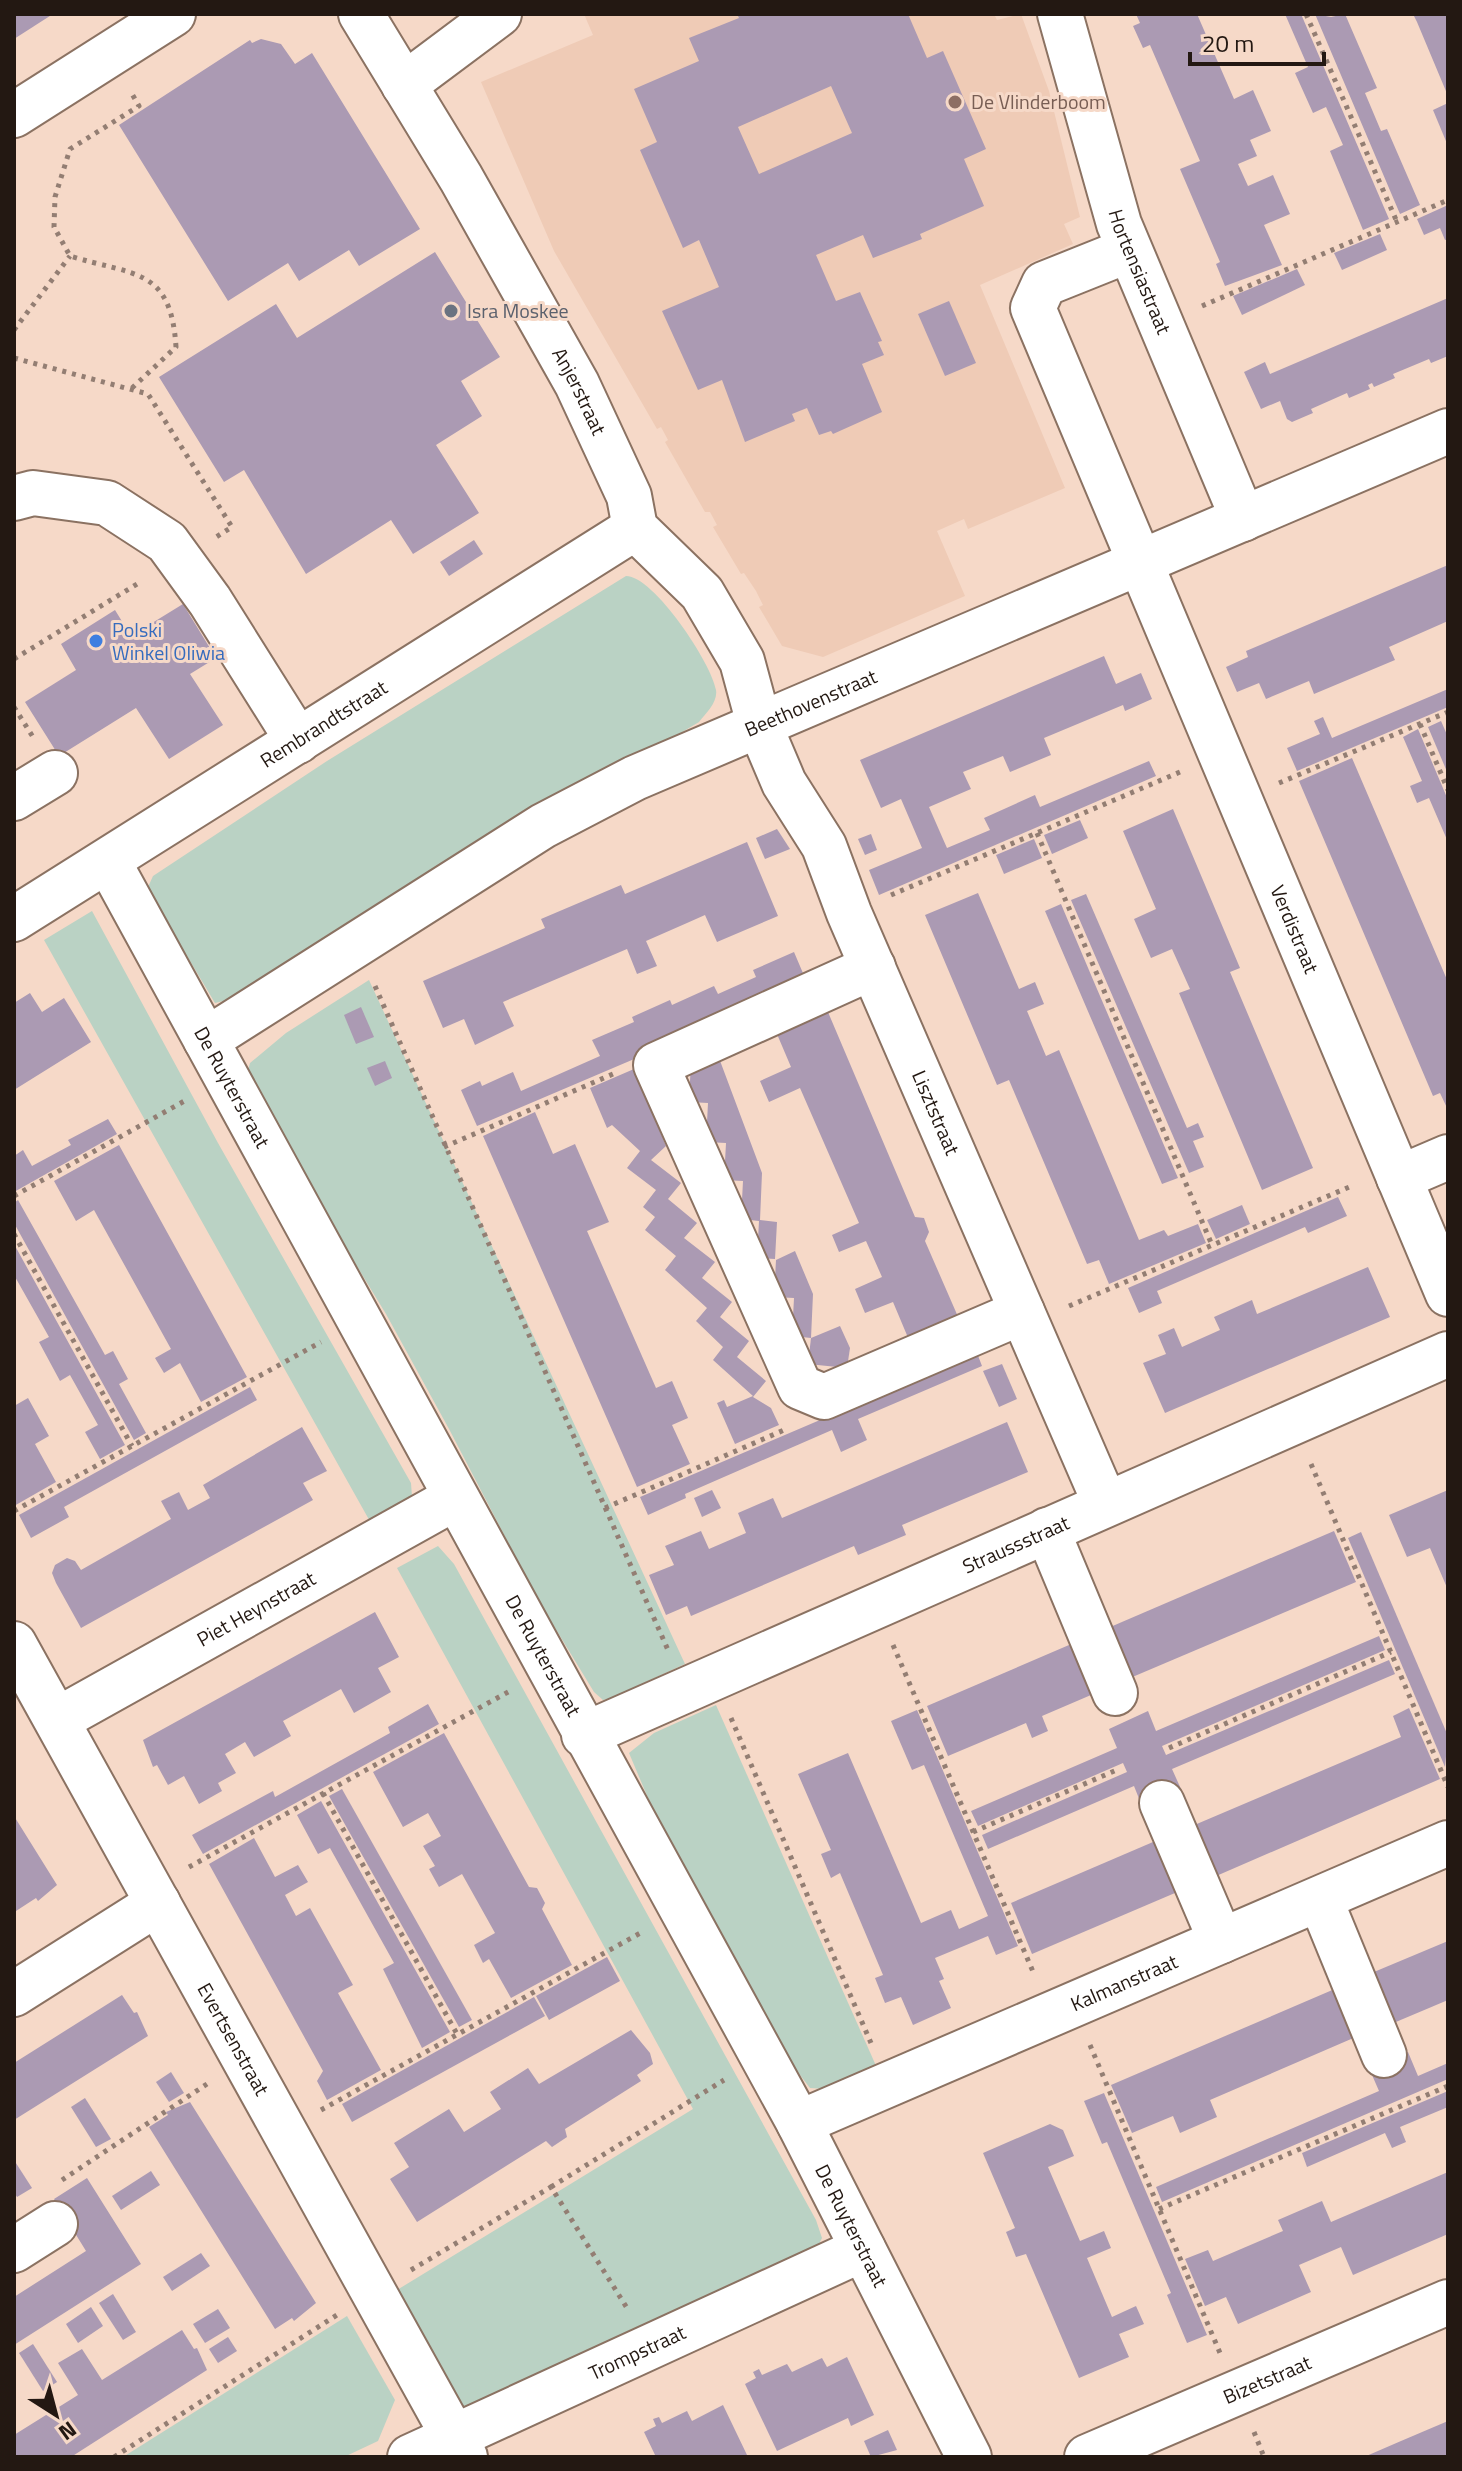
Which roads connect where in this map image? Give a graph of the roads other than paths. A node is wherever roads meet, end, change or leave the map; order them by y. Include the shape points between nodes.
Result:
1 (173, 14) edge
2 (361, 14) edge
3 (499, 14) edge
4 (1060, 14) edge
5 (404, 85) junction
6 (14, 115) edge
7 (1129, 250) junction
8 (1448, 431) edge
9 (14, 498) edge
10 (1243, 519) junction
11 (635, 528) junction
12 (1138, 564) junction
13 (759, 724) junction
14 (298, 741) junction
15 (55, 773) dead end
16 (14, 798) edge
17 (108, 861) junction
18 (14, 919) edge
19 (873, 967) junction
20 (206, 1040) junction
21 (1448, 1157) edge
22 (1397, 1173) junction
23 (1448, 1294) edge
24 (1024, 1318) junction
25 (1448, 1354) edge
26 (455, 1498) junction
27 (1105, 1503) junction
28 (1047, 1530) junction
29 (14, 1644) edge
30 (1115, 1693) dead end
31 (57, 1720) junction
32 (584, 1735) junction
33 (1162, 1803) dead end
34 (1448, 1843) edge
35 (154, 1896) junction
36 (1320, 1899) junction
37 (1221, 1941) junction
38 (14, 1994) edge
39 (1384, 2055) dead end
40 (799, 2123) junction
41 (55, 2224) road end
42 (863, 2249) junction
43 (14, 2250) edge
44 (1447, 2305) edge
45 (460, 2446) edge
46 (410, 2457) edge
47 (969, 2457) edge
48 (1087, 2457) edge

1 - 6 street
2 - 5 street, Anjerstraat
3 - 5 street
4 - 7 street, Hortensiastraat
5 - 11 street, Anjerstraat via 577,384 629,496
7 - 10 street, Hortensiastraat
7 - 12 street, Verdistraat via 1044,284 1033,308
8 - 10 street, Beethovenstraat
9 - 14 street via 33,493 107,503 167,542
10 - 12 street, Beethovenstraat
11 - 13 street via 702,593 742,661
11 - 14 street, Rembrandtstraat
12 - 13 street, Beethovenstraat
12 - 22 street, Verdistraat
13 - 19 street, Lisztstraat via 784,783 824,846
13 - 20 street, Beethovenstraat via 635,778 543,826
14 - 17 street, Rembrandtstraat
15 - 16 street
17 - 18 street, Rembrandtstraat
17 - 20 street, De Ruyterstraat
19 - 24 street, Lisztstraat
19 - 24 street via 656,1065 800,1387 824,1397
20 - 26 street, De Ruyterstraat
21 - 22 street
22 - 23 street, Verdistraat
24 - 27 street, Lisztstraat
25 - 27 street, Straussstraat
26 - 31 street, Piet Heynstraat
26 - 32 street, De Ruyterstraat
27 - 28 street, Straussstraat
28 - 30 street
28 - 32 street, Straussstraat
29 - 31 street, Evertsenstraat
31 - 35 street, Evertsenstraat
32 - 40 street, De Ruyterstraat
33 - 37 street
34 - 36 street, Kalmanstraat
35 - 38 street
35 - 45 street, Evertsenstraat
36 - 37 street, Kalmanstraat
36 - 39 street
37 - 40 street, Kalmanstraat
40 - 42 street, De Ruyterstraat
41 - 43 street
42 - 45 street, Trompstraat
42 - 47 street, De Ruyterstraat
44 - 48 street, Bizetstraat
45 - 46 street, Trompstraat

